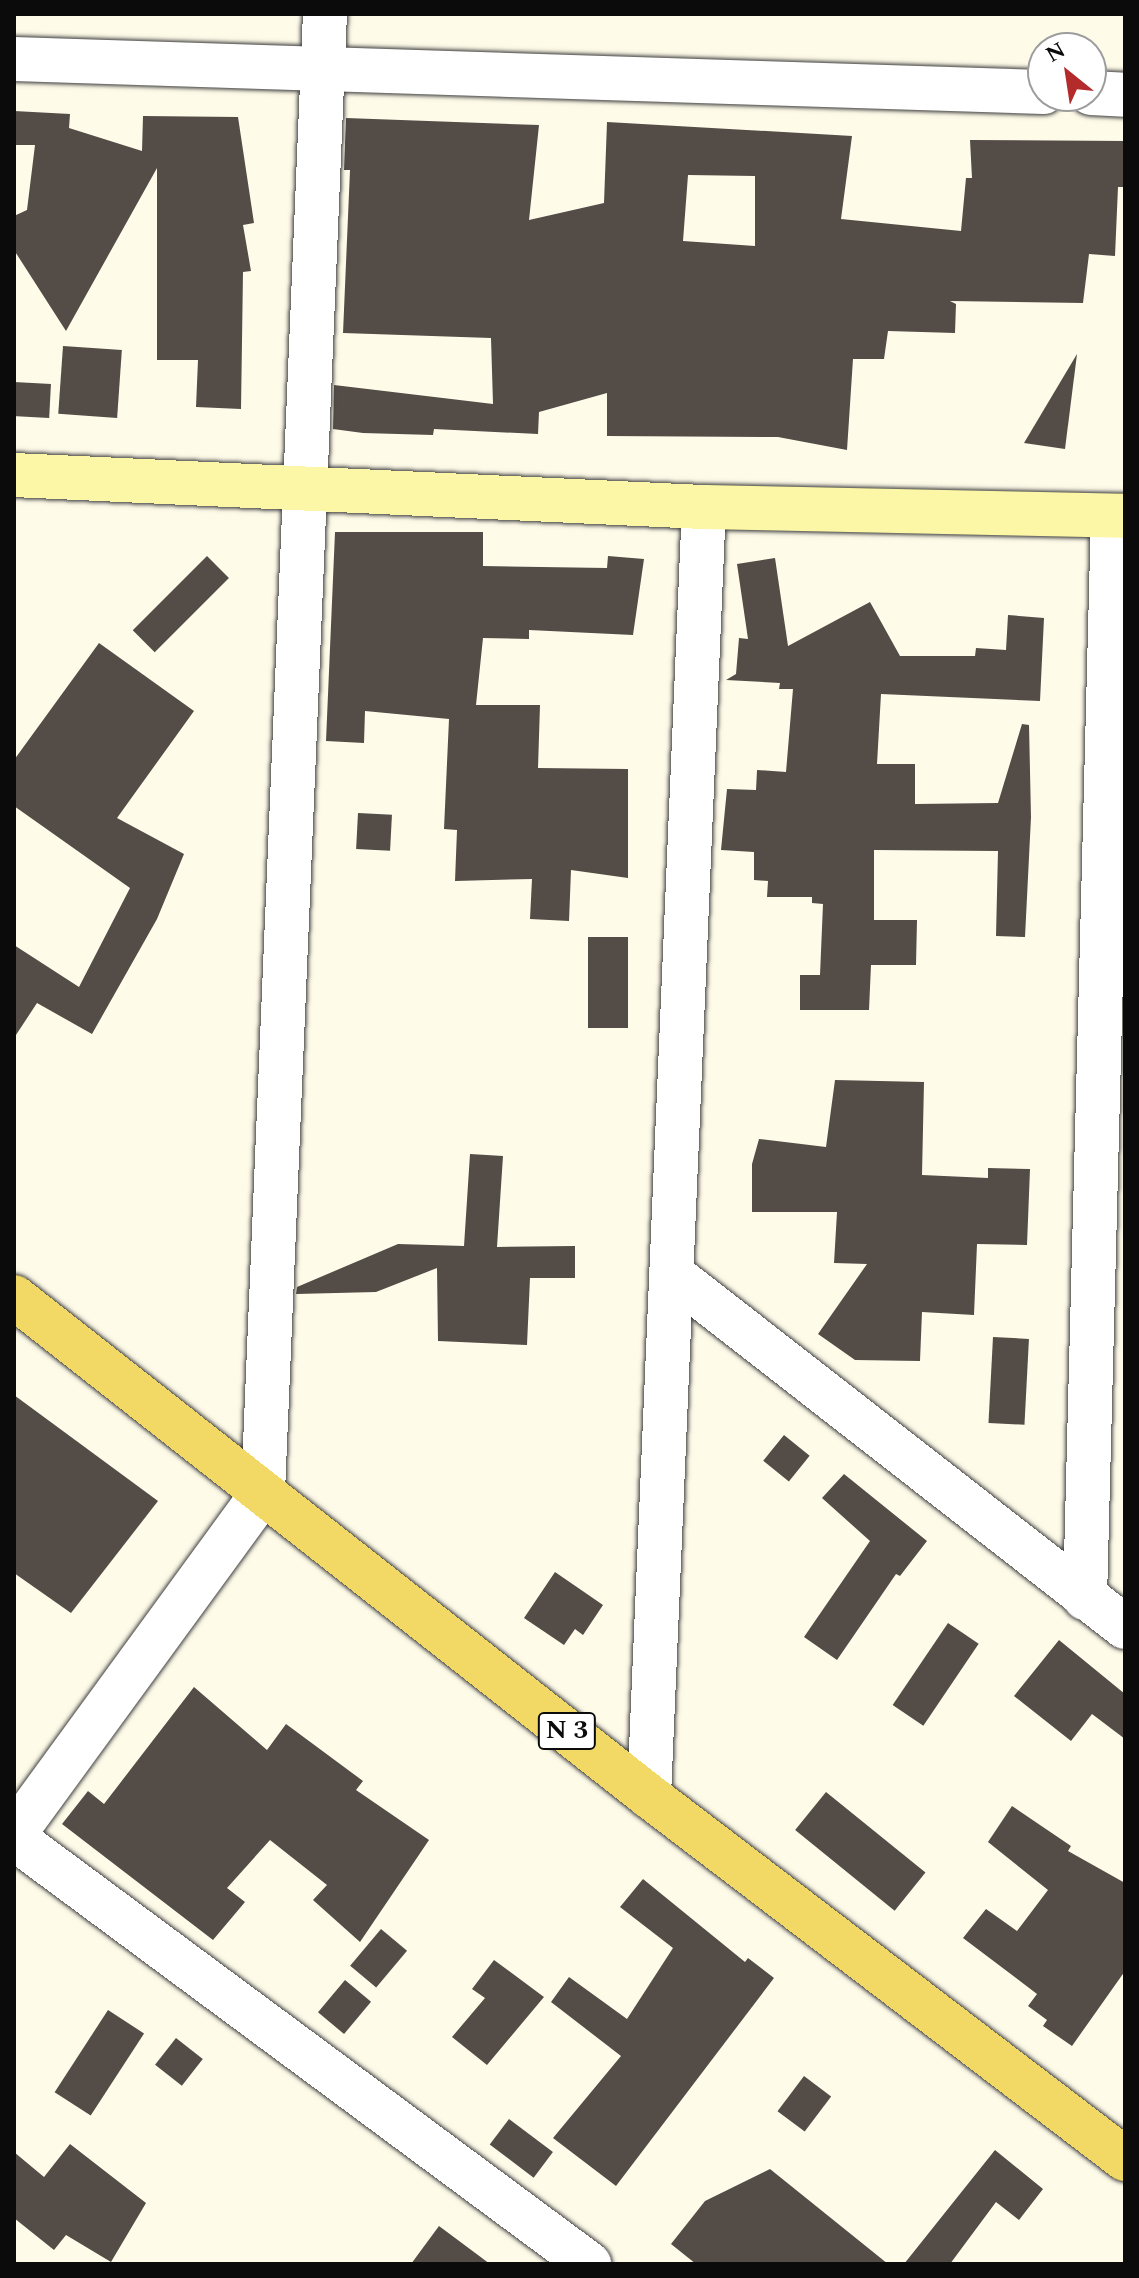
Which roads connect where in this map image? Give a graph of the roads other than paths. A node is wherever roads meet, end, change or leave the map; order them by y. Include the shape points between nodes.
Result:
1 (325, 14) edge
2 (14, 59) edge
3 (323, 66) junction
4 (1027, 91) edge
5 (14, 475) edge
6 (306, 486) junction
7 (704, 507) junction
8 (1119, 516) edge
9 (673, 1275) junction
10 (14, 1297) edge
11 (263, 1492) junction
12 (1085, 1598) junction
13 (1125, 1627) edge
14 (649, 1796) junction
15 (14, 1836) edge
16 (1125, 2159) edge
17 (589, 2264) edge

1 - 3 street
2 - 3 street
3 - 4 street
3 - 6 street
5 - 6 street
6 - 7 street
6 - 11 street
7 - 8 street
7 - 9 street
8 - 12 street
9 - 12 street
9 - 14 street
10 - 11 main road, N 3
11 - 14 main road, N 3
11 - 15 street
12 - 13 street
14 - 16 main road, N 3
15 - 17 street

